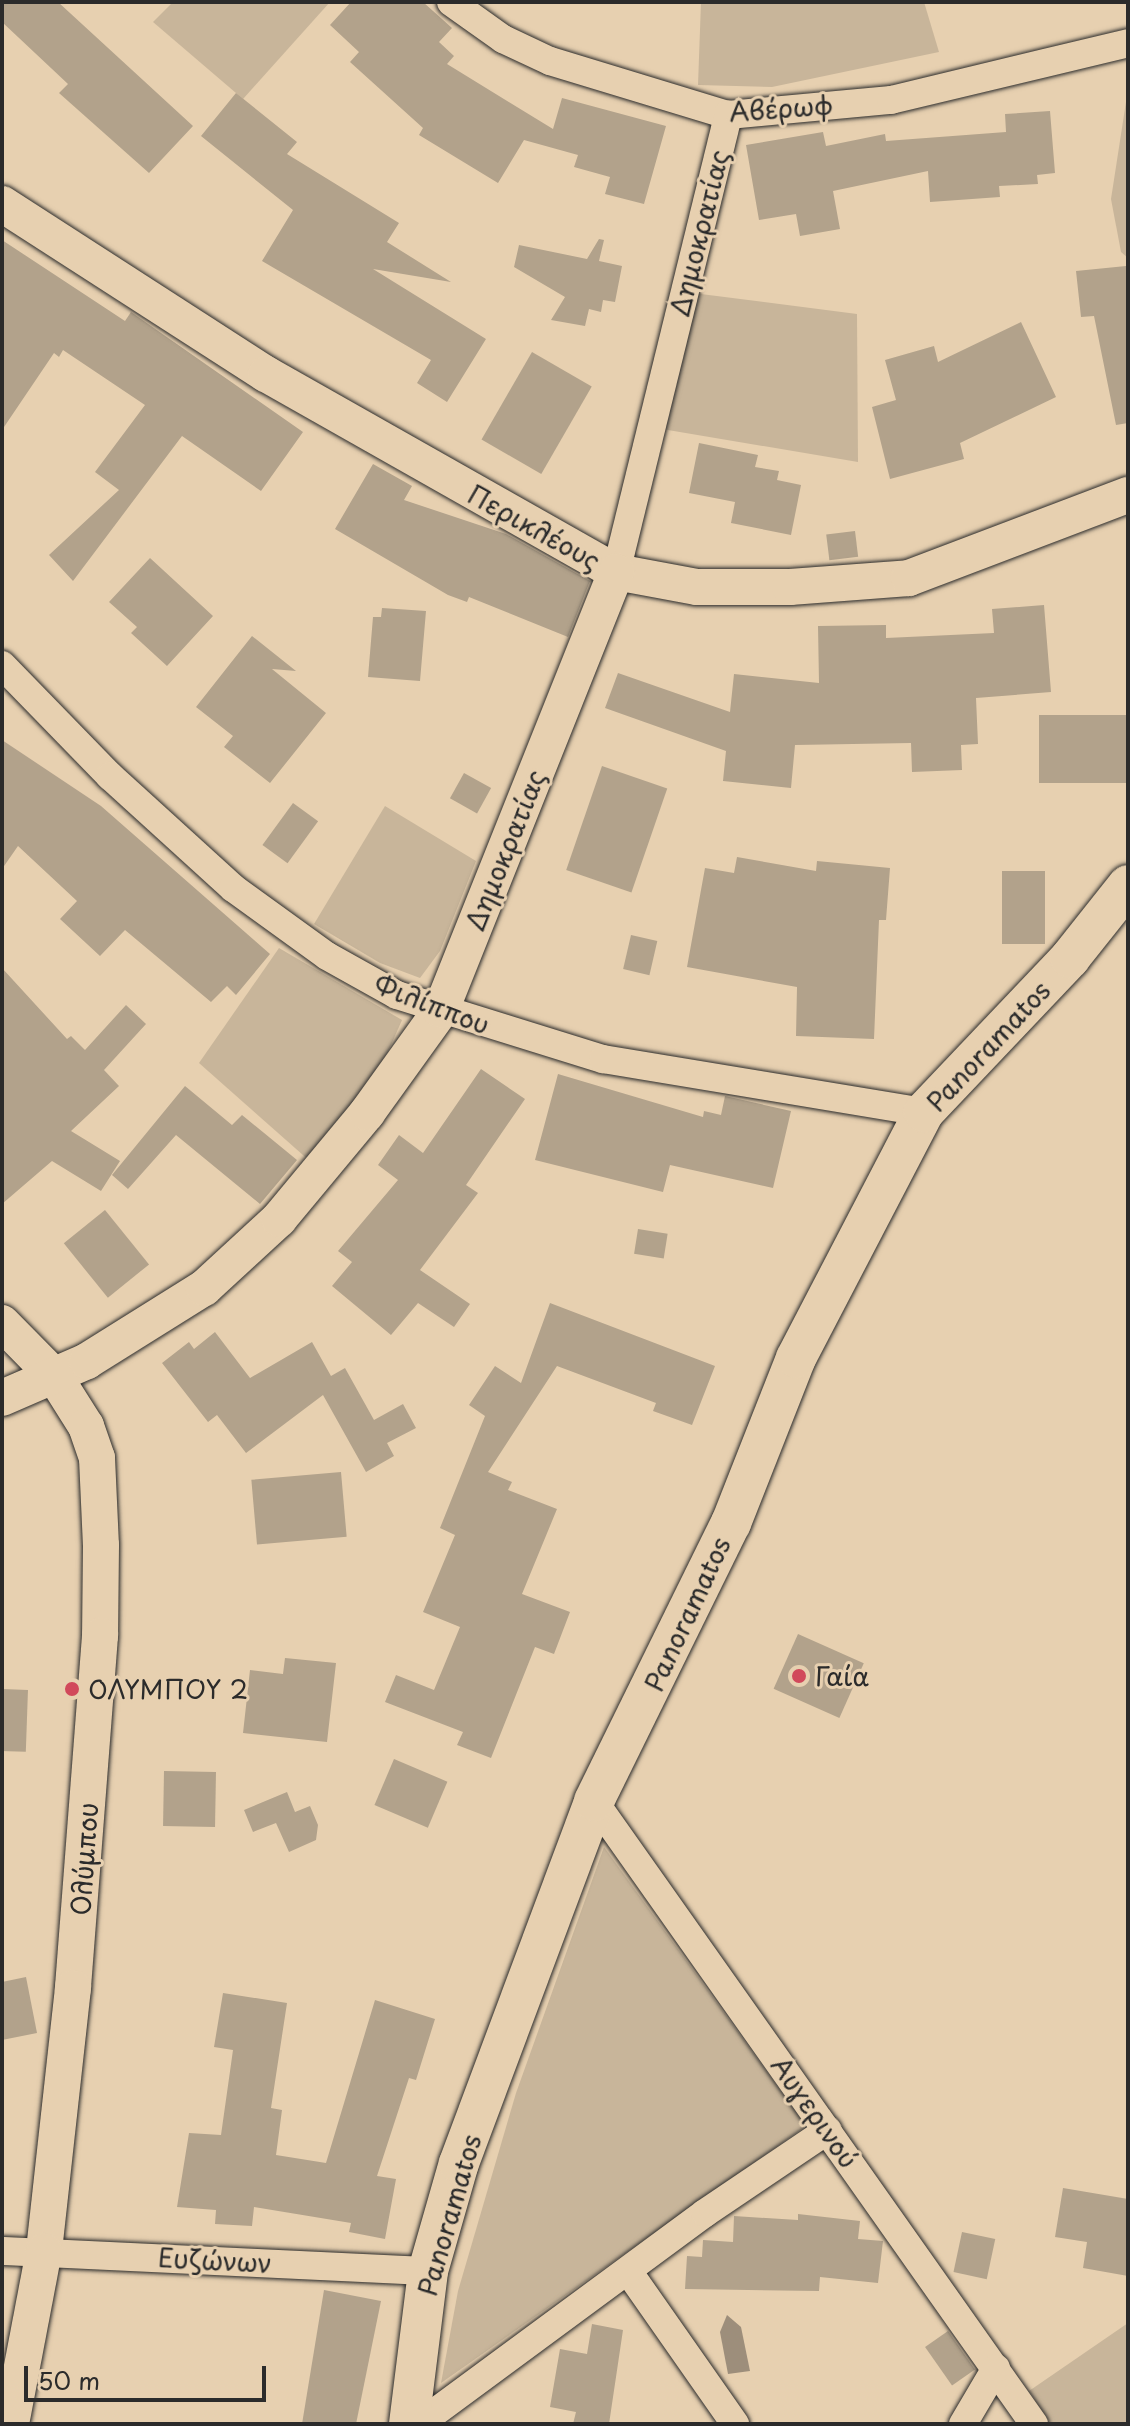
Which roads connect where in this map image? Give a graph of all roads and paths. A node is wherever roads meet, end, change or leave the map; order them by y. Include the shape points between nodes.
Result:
1 (451, 2) edge
2 (1128, 43) edge
3 (728, 115) junction
4 (2, 204) edge
5 (1128, 495) edge
6 (616, 572) junction
7 (2, 665) edge
8 (1128, 885) edge
9 (441, 1010) junction
10 (924, 1112) junction
11 (2, 1323) edge
12 (55, 1377) junction
13 (2, 1398) edge
14 (594, 1801) junction
15 (828, 2130) junction
16 (2, 2251) edge
17 (44, 2251) junction
18 (428, 2271) junction
19 (628, 2271) junction
20 (996, 2368) junction
21 (11, 2424) edge
22 (409, 2424) edge
23 (419, 2424) edge
24 (735, 2424) edge
25 (963, 2424) edge
26 (1034, 2424) edge

1 - 3 street, Αβέρωφ via 503,39 550,61
2 - 3 street, Αβέρωφ via 891,100
3 - 6 street, Δημοκρατίας
4 - 6 street, Περικλέους via 266,374
5 - 6 street, Περικλέους via 909,578 697,587
6 - 9 street, Δημοκρατίας
7 - 9 street, Φιλίππου via 110,776 233,888 327,956 397,995
8 - 10 main road, Panoramatos via 1070,958
9 - 10 street, Φιλίππου via 603,1059
9 - 12 street, Δημοκρατίας via 306,1190 251,1247 170,1313
10 - 14 main road, Panoramatos via 796,1358 731,1523
11 - 12 street, Ολύμπου
12 - 13 street, Δημοκρατίας
12 - 17 street, Ολύμπου via 79,1412 97,1458 101,1590 80,1918
14 - 15 street, Αυγερινού
14 - 18 main road, Panoramatos via 459,2163
15 - 19 street
15 - 20 street, Αυγερινού
16 - 17 street, Ευζώνων
17 - 18 street, Ευζώνων
17 - 21 street, Ολύμπου
18 - 22 main road, Panoramatos
19 - 23 street
19 - 24 street
20 - 25 street
20 - 26 street, Αυγερινού

